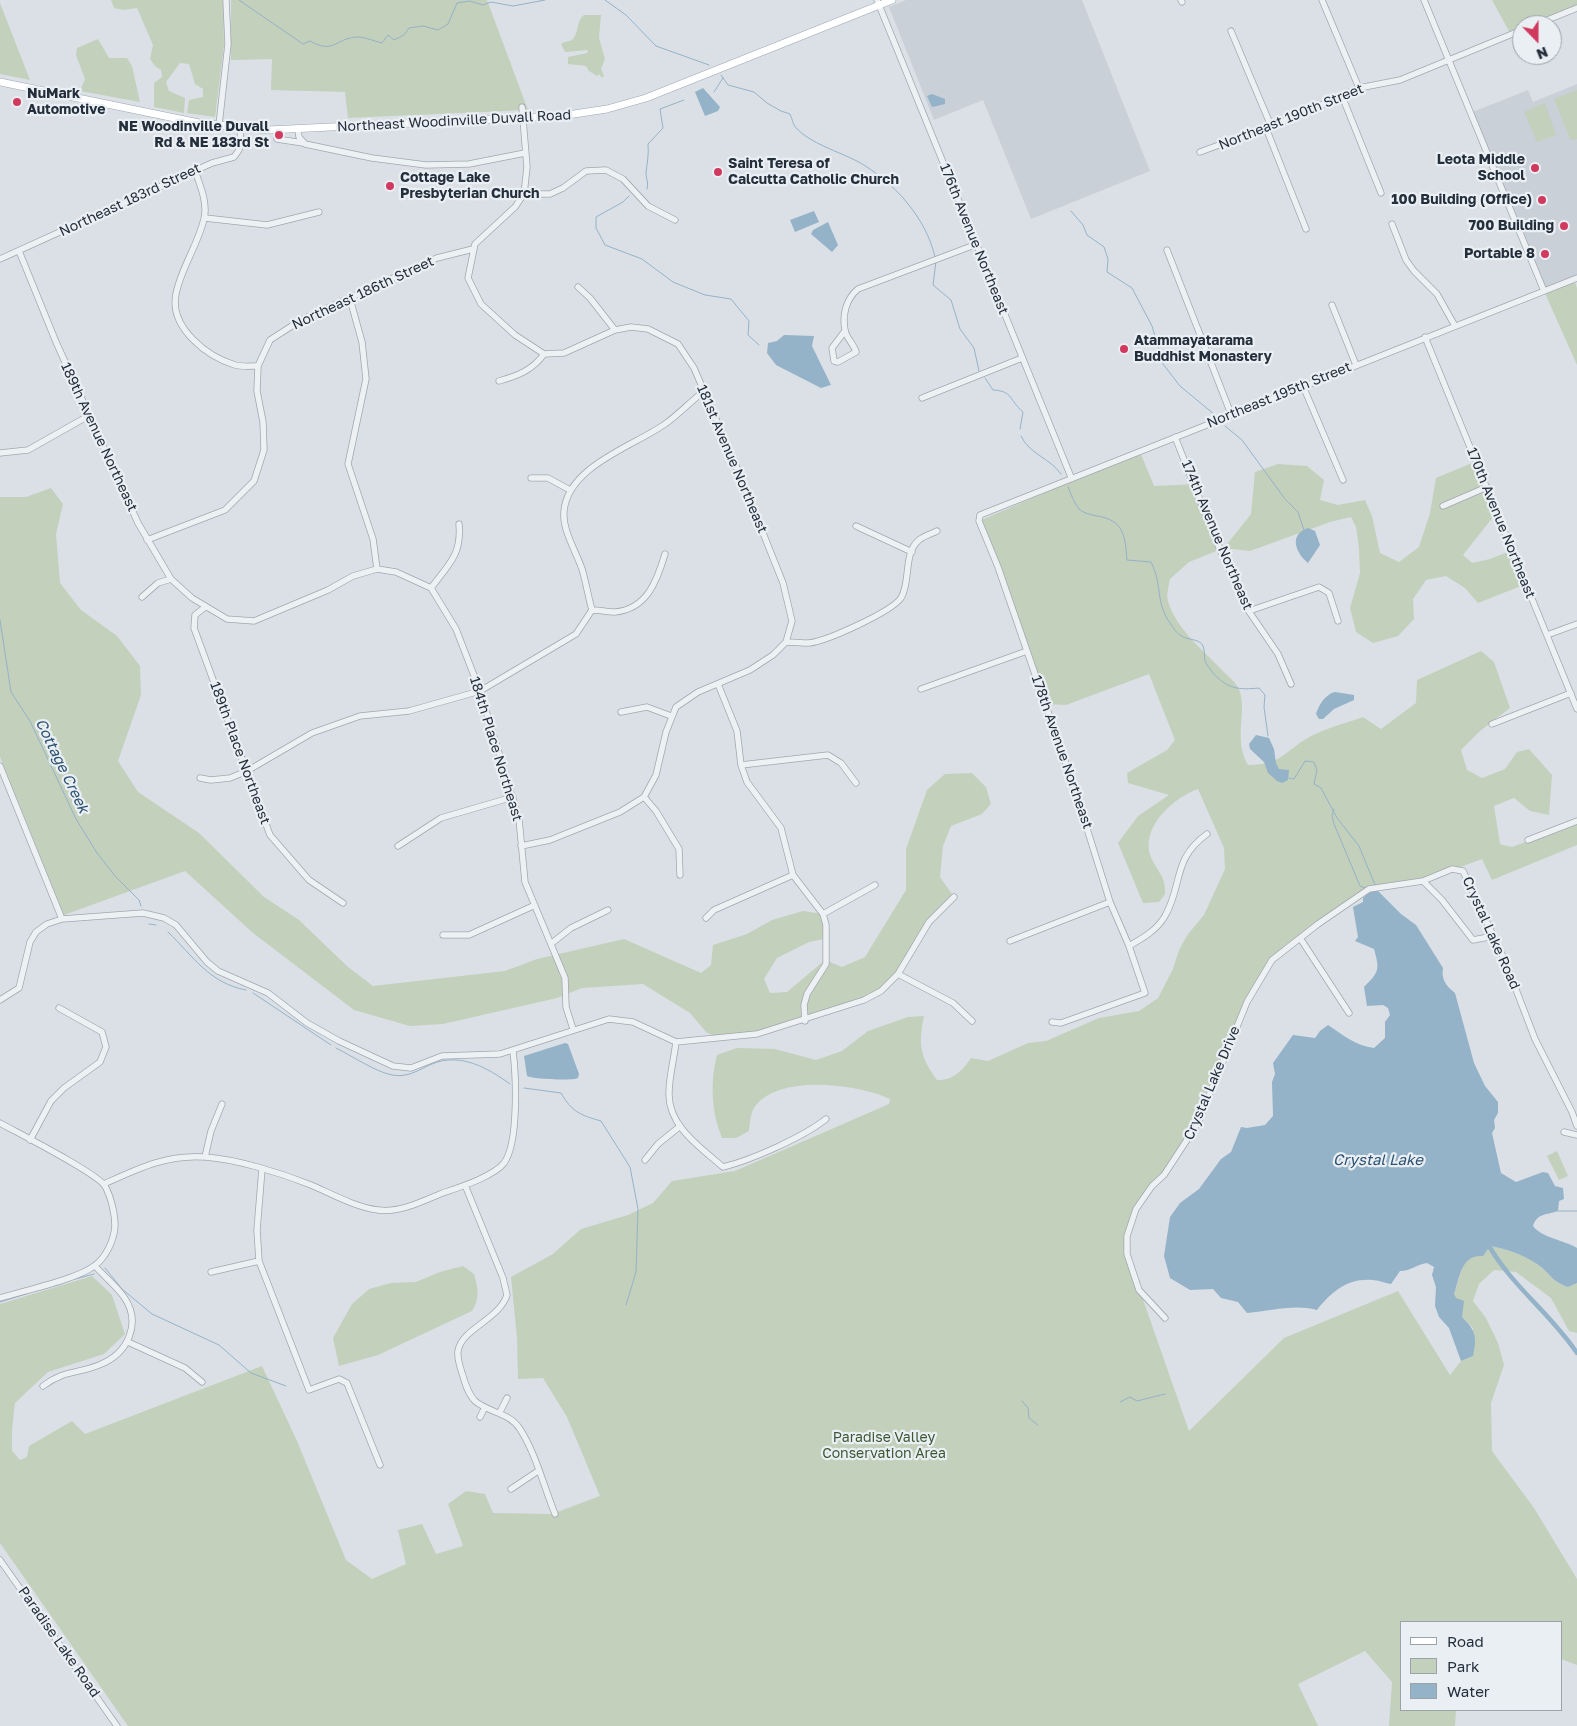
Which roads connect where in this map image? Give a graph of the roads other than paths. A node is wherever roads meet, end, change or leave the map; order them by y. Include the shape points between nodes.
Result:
1 (226, 0) edge
2 (892, 0) edge
3 (1322, 0) edge
4 (1424, 0) edge
5 (879, 2) edge
6 (1577, 8) edge
7 (1559, 15) edge
8 (1231, 31) dead end
9 (1512, 34) edge
10 (1449, 60) junction
11 (0, 82) edge
12 (1358, 88) junction
13 (1342, 96) junction
14 (522, 107) dead end
15 (522, 118) junction
16 (219, 126) junction
17 (1268, 127) junction
18 (241, 128) junction
19 (298, 129) junction
20 (277, 139) dead end
21 (305, 144) junction
22 (1200, 152) dead end
23 (525, 153) junction
24 (194, 171) junction
25 (1381, 193) dead end
26 (524, 194) junction
27 (319, 212) dead end
28 (205, 218) junction
29 (675, 220) dead end
30 (1392, 224) dead end
31 (1306, 229) dead end
32 (977, 244) junction
33 (473, 249) junction
34 (19, 250) junction
35 (1167, 250) dead end
36 (0, 259) edge
37 (1577, 278) edge
38 (578, 287) dead end
39 (1544, 291) junction
40 (350, 299) junction
41 (1332, 305) dead end
42 (1455, 326) junction
43 (615, 330) junction
44 (845, 331) junction
45 (1425, 338) junction
46 (544, 354) junction
47 (1022, 358) junction
48 (1356, 365) junction
49 (258, 366) junction
50 (499, 382) dead end
51 (1303, 386) junction
52 (703, 392) junction
53 (922, 398) dead end
54 (1231, 414) junction
55 (90, 416) junction
56 (1175, 437) junction
57 (0, 453) edge
58 (531, 478) dead end
59 (1072, 478) junction
60 (1343, 480) dead end
61 (1487, 487) junction
62 (570, 490) junction
63 (1442, 506) dead end
64 (982, 513) joint
65 (459, 524) dead end
66 (856, 526) dead end
67 (937, 531) dead end
68 (147, 540) junction
69 (912, 552) junction
70 (664, 554) dead end
71 (376, 569) junction
72 (171, 579) junction
73 (431, 588) junction
74 (142, 597) dead end
75 (204, 608) junction
76 (592, 610) junction
77 (1249, 611) junction
78 (1338, 622) dead end
79 (1577, 624) edge
80 (1547, 635) junction
81 (786, 642) junction
82 (1027, 651) junction
83 (718, 684) junction
84 (1290, 684) dead end
85 (921, 689) dead end
86 (480, 691) junction
87 (1571, 692) junction
88 (1577, 708) edge
89 (621, 712) dead end
90 (671, 716) junction
91 (1492, 724) dead end
92 (741, 765) junction
93 (0, 766) edge
94 (248, 771) junction
95 (200, 778) dead end
96 (856, 783) dead end
97 (513, 797) junction
98 (644, 797) junction
99 (1577, 821) edge
100 (1207, 834) dead end
101 (1528, 840) dead end
102 (398, 846) dead end
103 (521, 846) junction
104 (680, 875) dead end
105 (793, 875) junction
106 (1423, 881) junction
107 (875, 885) dead end
108 (954, 897) dead end
109 (1110, 902) junction
110 (343, 903) dead end
111 (533, 906) junction
112 (608, 910) dead end
113 (823, 914) junction
114 (706, 918) dead end
115 (62, 919) junction
116 (1308, 932) joint
117 (443, 935) dead end
118 (1494, 936) junction
119 (1300, 938) junction
120 (1010, 942) dead end
121 (552, 943) junction
122 (1129, 946) junction
123 (898, 974) junction
124 (0, 1000) edge
125 (59, 1008) dead end
126 (1349, 1013) dead end
127 (805, 1020) junction
128 (972, 1021) dead end
129 (1052, 1022) dead end
130 (573, 1029) junction
131 (676, 1042) junction
132 (513, 1051) junction
133 (222, 1104) dead end
134 (826, 1119) dead end
135 (0, 1123) edge
136 (1577, 1126) edge
137 (679, 1127) junction
138 (1564, 1132) dead end
139 (1577, 1135) edge
140 (30, 1140) junction
141 (206, 1157) junction
142 (645, 1160) dead end
143 (262, 1170) junction
144 (104, 1184) junction
145 (465, 1185) junction
146 (259, 1261) junction
147 (95, 1266) junction
148 (211, 1272) dead end
149 (0, 1298) edge
150 (1165, 1318) dead end
151 (128, 1342) junction
152 (202, 1382) dead end
153 (43, 1386) dead end
154 (507, 1398) dead end
155 (485, 1407) junction
156 (500, 1412) junction
157 (480, 1417) dead end
158 (380, 1465) dead end
159 (538, 1471) junction
160 (511, 1489) dead end
161 (555, 1514) dead end
162 (0, 1560) edge
163 (117, 1726) edge

1 - 16 street via 228,44
2 - 5 main road, Northeast Woodinville Duvall Road
3 - 12 street
4 - 10 street
5 - 15 main road, Northeast Woodinville Duvall Road via 624,105 584,114
5 - 32 street, 176th Avenue Northeast
6 - 7 street
8 - 17 street
9 - 10 street, Northeast 190th Street
10 - 12 street, Northeast 190th Street via 1400,80
10 - 39 street
11 - 16 main road, Northeast Woodinville Duvall Road
12 - 13 street, Northeast 190th Street
13 - 17 street, Northeast 190th Street
13 - 25 street
14 - 15 street
15 - 19 main road, Northeast Woodinville Duvall Road
15 - 23 street
16 - 18 main road, Northeast Woodinville Duvall Road
17 - 22 street, Northeast 190th Street
17 - 31 street
18 - 19 main road, Northeast Woodinville Duvall Road
18 - 24 street, Northeast 183rd Street via 239,150 234,157
19 - 21 street
20 - 21 street
21 - 23 street via 426,165 469,164
23 - 26 street
24 - 28 street via 205,202
24 - 34 street, Northeast 183rd Street
26 - 29 street via 550,194 586,170 606,170 623,179 648,206
26 - 33 street via 515,207 482,235
27 - 28 street via 266,225
28 - 49 street via 176,294 179,318 196,343 211,355 237,365
30 - 42 street via 1406,260 1437,294
32 - 44 street via 858,289 847,302
32 - 47 street, 176th Avenue Northeast
33 - 40 street, Northeast 186th Street via 437,258
33 - 46 street via 468,278 481,304 516,335
34 - 36 street, Northeast 183rd Street
34 - 55 street, 189th Avenue Northeast
35 - 54 street
37 - 39 street, Northeast 195th Street
38 - 43 street
39 - 42 street, Northeast 195th Street
40 - 49 street, Northeast 186th Street via 283,330 270,340
40 - 71 street via 362,342 366,379 348,464 373,539
41 - 48 street
42 - 45 street, Northeast 195th Street
43 - 46 street, 181st Avenue Northeast via 564,353
43 - 52 street, 181st Avenue Northeast via 631,327 648,329 678,344 694,368
44 - 44 street via 856,352 846,359 834,361 832,348
45 - 48 street, Northeast 195th Street
45 - 61 street, 170th Avenue Northeast
46 - 50 street via 529,369
47 - 53 street
47 - 59 street, 176th Avenue Northeast
48 - 51 street, Northeast 195th Street
49 - 68 street via 257,391 264,450 254,481 232,504 214,515
51 - 54 street, Northeast 195th Street
51 - 60 street
52 - 62 street via 666,424 599,460
52 - 81 street, 181st Avenue Northeast via 783,583 792,621
54 - 56 street, Northeast 195th Street
55 - 57 street via 34,447
55 - 68 street, 189th Avenue Northeast
56 - 59 street, Northeast 195th Street
56 - 77 street, 174th Avenue Northeast via 1218,545
58 - 62 street via 548,478
59 - 64 street, Northeast 195th Street
61 - 63 street
61 - 80 street, 170th Avenue Northeast
62 - 76 street via 564,510 567,530
64 - 82 street, 178th Avenue Northeast via 979,521
65 - 73 street via 457,554
66 - 69 street
67 - 69 street via 920,539
68 - 72 street, 189th Avenue Northeast
69 - 81 street via 904,590 900,599 889,608 823,640
70 - 76 street via 655,585 639,604 614,612
71 - 73 street via 406,576
71 - 75 street, 189th Avenue Northeast via 353,576 254,621 226,619
72 - 74 street via 158,583
72 - 75 street, 189th Avenue Northeast
73 - 86 street, 184th Place Northeast via 453,623
75 - 94 street, 189th Place Northeast via 195,614 194,628
76 - 86 street via 576,634
77 - 78 street via 1319,587 1329,592
77 - 84 street, 174th Avenue Northeast via 1278,654
79 - 80 street
80 - 87 street, 170th Avenue Northeast
81 - 83 street via 762,662
82 - 85 street
82 - 109 street, 178th Avenue Northeast
83 - 90 street via 686,699
83 - 92 street via 737,731
86 - 94 street via 409,711 360,716 312,733
86 - 97 street, 184th Place Northeast
87 - 88 street, 170th Avenue Northeast
87 - 91 street
89 - 90 street via 647,707
90 - 98 street via 656,775
92 - 96 street via 828,755 841,763
92 - 105 street via 751,788 781,828
93 - 115 street
94 - 95 street via 230,778
94 - 110 street, 189th Place Northeast via 270,835 309,880
97 - 102 street via 441,818
97 - 103 street, 184th Place Northeast
98 - 103 street via 620,812 550,840
98 - 104 street via 679,849
99 - 101 street
100 - 122 street via 1193,845 1181,865 1164,917 1146,936
103 - 111 street, 184th Place Northeast via 525,882
105 - 113 street
105 - 114 street via 714,910
106 - 116 street, Crystal Lake Road via 1368,890
106 - 118 street via 1473,940
106 - 118 street, Crystal Lake Road via 1452,869 1463,871
107 - 113 street
108 - 123 street via 929,922
109 - 120 street
109 - 122 street, 178th Avenue Northeast
111 - 117 street via 469,935
111 - 121 street, 184th Place Northeast
112 - 121 street via 587,919
113 - 127 street via 828,934 826,964 807,994
115 - 124 street via 36,932 26,953 19,988
115 - 132 street via 143,913 164,918 218,971 268,993 307,1023 393,1066 410,1068 442,1056
116 - 119 street, Crystal Lake Drive
118 - 136 street, Crystal Lake Road via 1535,1039
119 - 126 street
119 - 150 street, Crystal Lake Drive via 1272,960 1247,1002 1198,1123 1136,1209 1127,1236 1132,1274 1139,1290
121 - 130 street, 184th Place Northeast via 565,978 566,1007
122 - 129 street, 178th Avenue Northeast via 1145,993 1061,1023
123 - 127 street via 881,991 864,1000
123 - 128 street via 953,1004
125 - 140 street via 102,1032 106,1046 100,1062 51,1101
127 - 131 street via 757,1034
130 - 131 street via 621,1019
130 - 132 street
131 - 137 street via 669,1094
132 - 145 street via 517,1080 510,1148 504,1163
133 - 141 street via 211,1131
134 - 137 street via 806,1132 723,1167
135 - 140 street
137 - 142 street
138 - 139 street
140 - 144 street
141 - 143 street
141 - 144 street via 173,1157 142,1166
143 - 145 street via 291,1177 351,1203 379,1210 400,1209
143 - 146 street via 257,1230
144 - 147 street via 114,1214 114,1235 106,1253
145 - 155 street via 507,1294 492,1316 460,1344 458,1353 468,1391
146 - 148 street
146 - 158 street via 309,1390 339,1379 348,1383
147 - 149 street
147 - 151 street via 124,1297 129,1308 131,1331
151 - 152 street via 185,1368
151 - 153 street via 98,1366 57,1376
154 - 156 street
155 - 156 street
155 - 157 street
156 - 159 street via 518,1427
159 - 160 street
159 - 161 street
162 - 163 street, Paradise Lake Road

